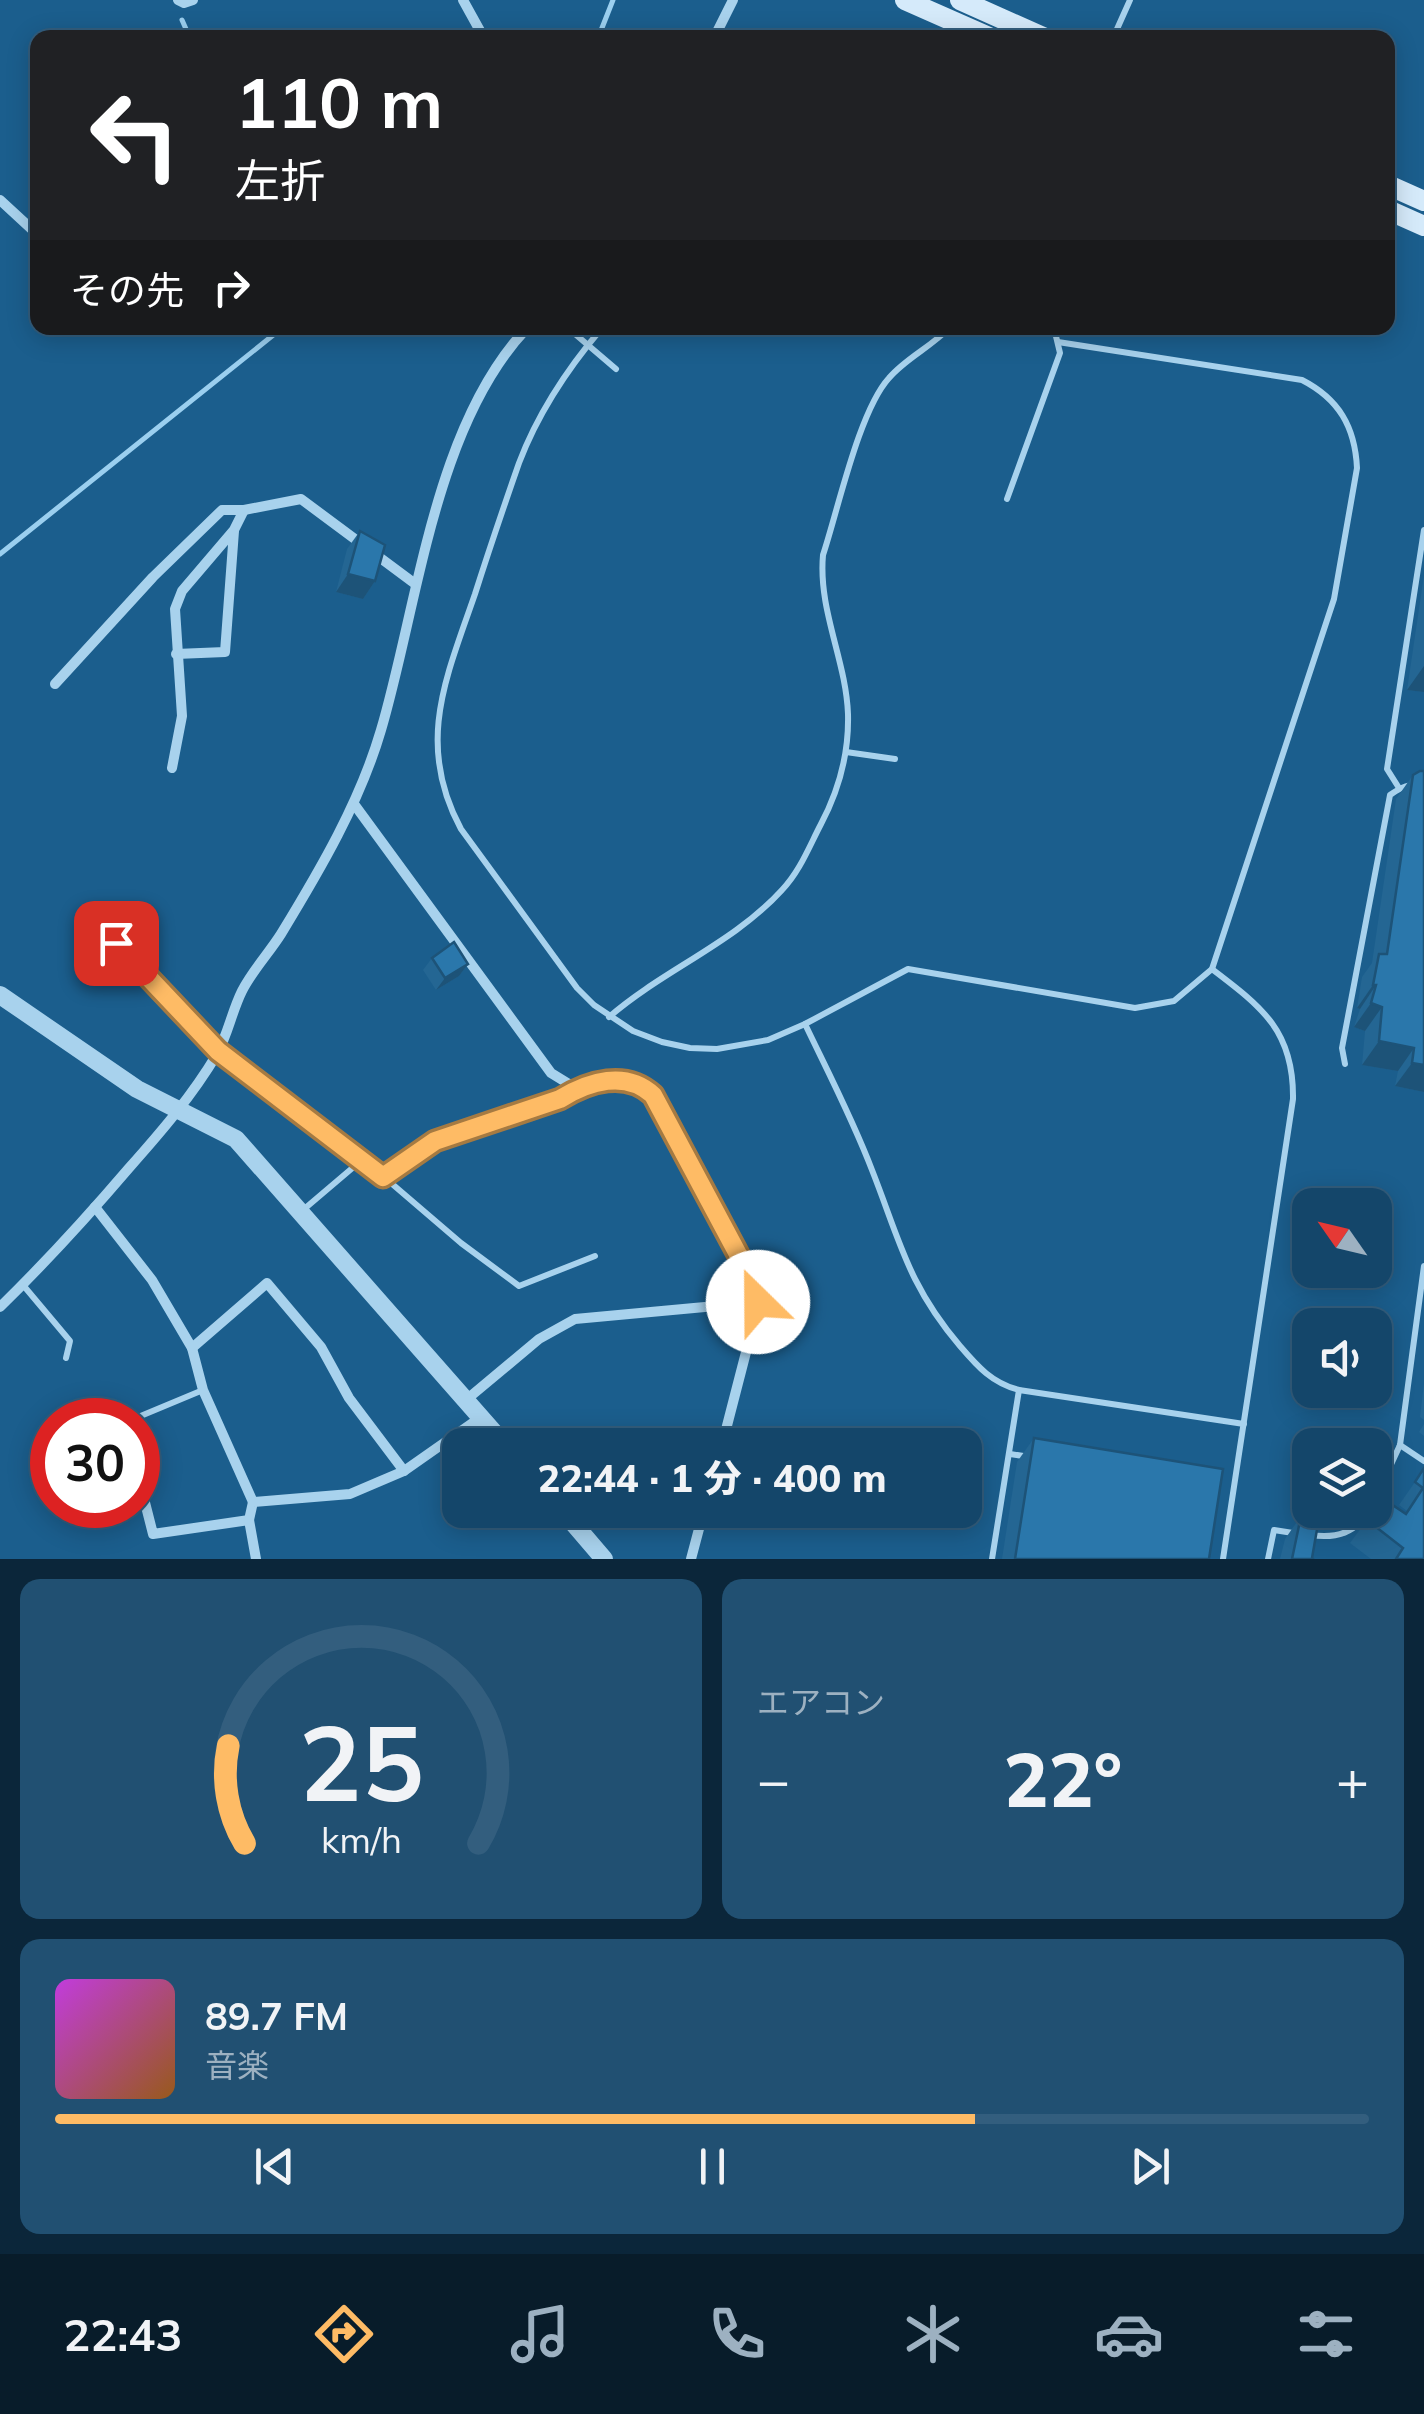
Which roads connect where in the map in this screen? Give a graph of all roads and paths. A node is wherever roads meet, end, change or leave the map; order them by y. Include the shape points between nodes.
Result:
1 (178, 0) edge
2 (193, 0) edge
3 (464, 0) edge
4 (732, 0) edge
5 (905, 0) edge
6 (960, 0) edge
7 (1130, 0) edge
8 (480, 30) edge
9 (718, 30) edge
10 (973, 30) edge
11 (1027, 30) edge
12 (1117, 30) edge
13 (1395, 189) edge
14 (0, 200) edge
15 (1424, 201) edge
16 (1395, 213) edge
17 (1424, 226) edge
18 (30, 228) edge
19 (522, 335) edge
20 (575, 335) edge
21 (596, 335) edge
22 (943, 335) edge
23 (1056, 335) edge
24 (1058, 342) junction
25 (586, 346) junction
26 (616, 369) dead end
27 (1007, 499) dead end
28 (244, 510) junction
29 (234, 530) junction
30 (1424, 530) edge
31 (414, 583) junction
32 (176, 654) junction
33 (55, 684) dead end
34 (846, 752) junction
35 (895, 759) dead end
36 (172, 768) dead end
37 (1424, 785) edge
38 (1400, 788) junction
39 (354, 804) junction
40 (90, 916) dead end
41 (1212, 968) junction
42 (0, 995) edge
43 (609, 1018) junction
44 (805, 1024) junction
45 (218, 1051) junction
46 (1346, 1064) dead end
47 (577, 1088) junction
48 (180, 1110) junction
49 (362, 1159) junction
50 (383, 1177) junction
51 (95, 1208) junction
52 (301, 1212) junction
53 (595, 1256) dead end
54 (1424, 1266) edge
55 (23, 1285) junction
56 (758, 1302) junction
57 (0, 1308) edge
58 (192, 1348) junction
59 (66, 1358) dead end
60 (203, 1390) junction
61 (1019, 1390) junction
62 (466, 1400) junction
63 (160, 1408) edge
64 (481, 1418) junction
65 (1244, 1424) junction
66 (490, 1428) edge
67 (727, 1428) edge
68 (1400, 1445) junction
69 (1010, 1454) junction
70 (1047, 1460) edge
71 (1424, 1461) edge
72 (1392, 1463) edge
73 (404, 1471) junction
74 (1215, 1488) edge
75 (1234, 1490) junction
76 (253, 1502) junction
77 (249, 1520) junction
78 (152, 1528) edge
79 (577, 1528) edge
80 (699, 1528) edge
81 (1354, 1528) edge
82 (256, 1559) edge
83 (604, 1559) edge
84 (691, 1559) edge
85 (992, 1559) edge
86 (1223, 1559) edge
87 (1268, 1559) edge

1 - 2 street
3 - 8 street
4 - 9 street
5 - 10 main road
6 - 11 main road
7 - 12 lane
13 - 15 main road
14 - 18 street
16 - 17 main road
19 - 31 street via 486,387 458,446
20 - 25 lane
21 - 25 lane
22 - 34 lane via 876,393 823,555 821,577 847,694
23 - 24 lane
24 - 27 lane via 1047,396
24 - 41 lane via 1302,380 1336,403 1356,446 1334,598
25 - 26 lane
25 - 43 lane via 519,463 445,684 436,731 437,759 462,830 577,988
28 - 29 street
28 - 31 street via 301,499
28 - 33 street via 222,510 211,518
29 - 32 street via 182,591 174,609
29 - 32 street via 225,652
30 - 38 lane via 1387,769
31 - 39 street via 381,731
32 - 36 street via 182,716
34 - 35 lane
34 - 43 lane via 830,808 782,890 754,917 636,993
37 - 38 lane
38 - 46 lane via 1386,813 1342,1048
39 - 45 street via 242,990
39 - 47 street via 550,1073
40 - 45 street
41 - 44 lane via 1174,1001 1135,1008 908,969
41 - 65 lane via 1267,1014 1294,1074
42 - 48 street via 137,1089
43 - 44 lane via 690,1048 744,1046
44 - 61 lane via 920,1292 986,1374
45 - 48 street
45 - 49 lane
47 - 50 street via 435,1141
47 - 56 street via 628,1079 653,1095
48 - 51 street
48 - 52 street via 236,1140
49 - 50 lane
49 - 52 lane
50 - 53 lane via 518,1286
51 - 55 street
51 - 58 street via 152,1280
52 - 62 street
54 - 68 lane
55 - 57 street
55 - 59 lane via 70,1340
56 - 62 street via 575,1319 538,1339
56 - 67 street
58 - 60 street
58 - 73 street via 267,1283 321,1348
60 - 63 lane
60 - 76 street
61 - 65 lane
61 - 69 lane
62 - 64 street
64 - 66 street
64 - 73 street
65 - 75 lane
68 - 71 lane
68 - 72 lane
69 - 70 lane
69 - 85 lane
73 - 76 street via 350,1494
74 - 75 lane
75 - 86 lane
76 - 77 street
77 - 78 street via 153,1534
77 - 82 street
79 - 83 street
80 - 84 street
81 - 87 lane via 1325,1537 1274,1530

